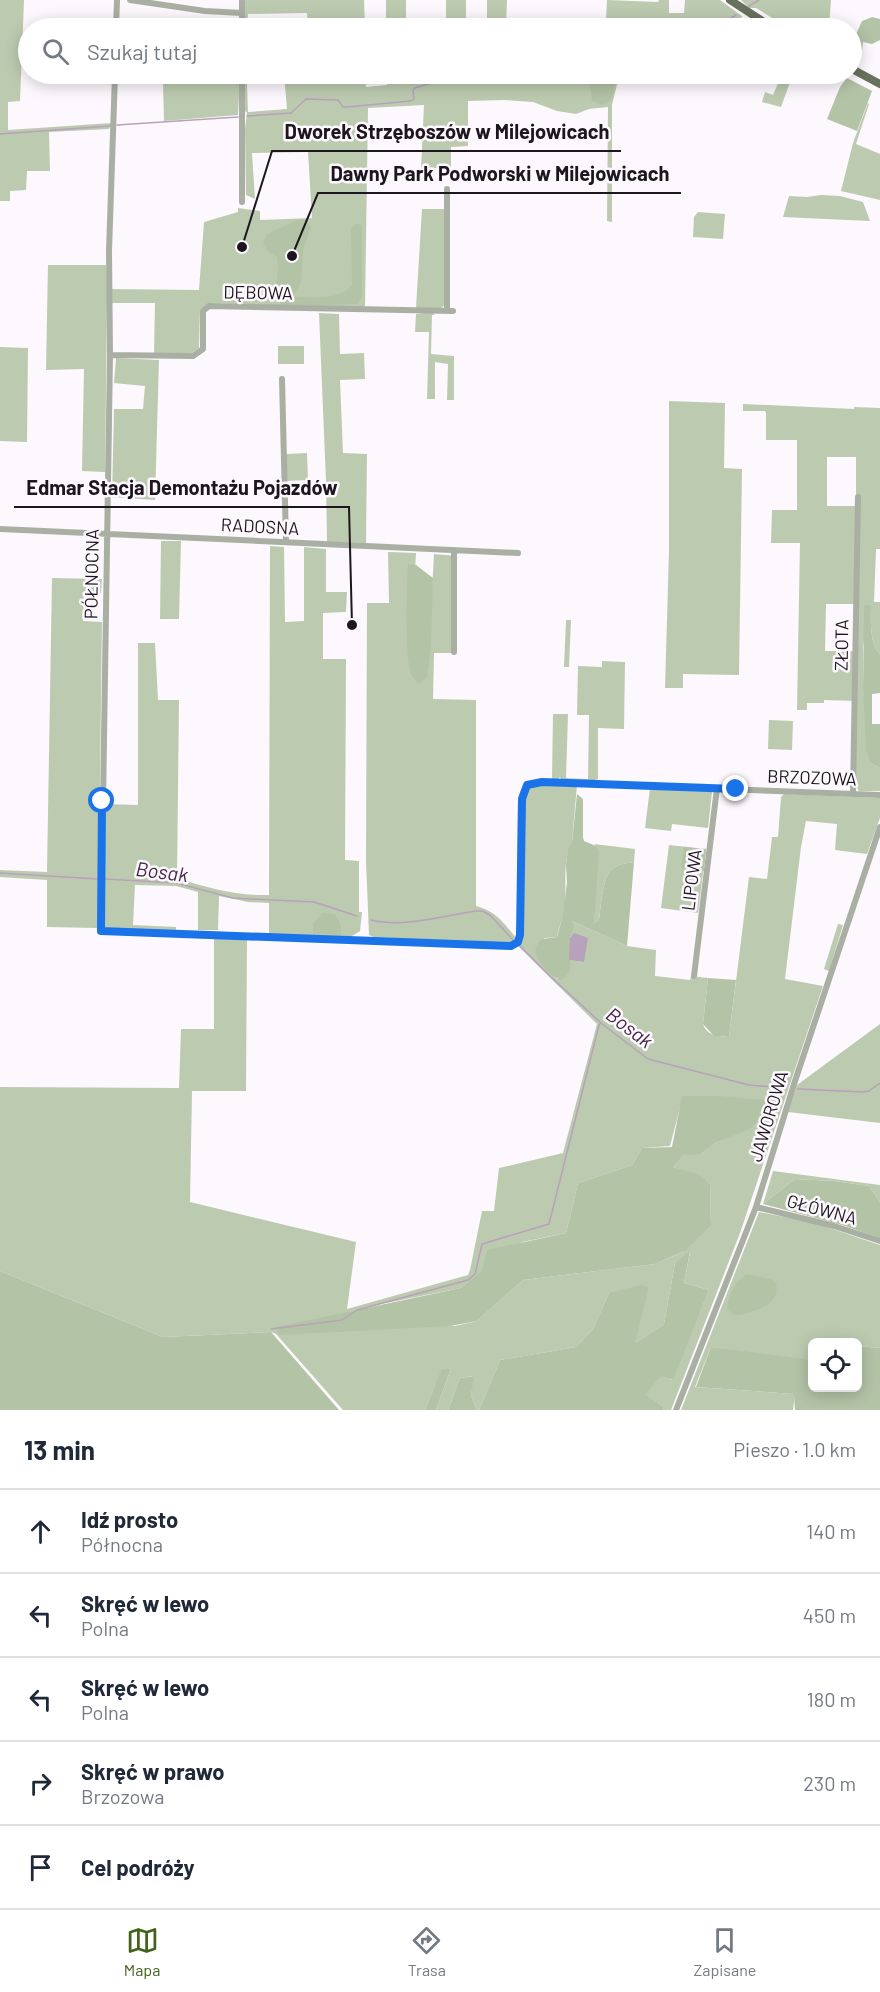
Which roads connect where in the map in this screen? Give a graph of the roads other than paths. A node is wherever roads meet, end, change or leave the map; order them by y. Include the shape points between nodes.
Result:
1 (117, 0) edge
2 (130, 0) edge
3 (242, 0) edge
4 (730, 0) edge
5 (242, 13) junction
6 (116, 18) edge
7 (242, 18) edge
8 (758, 18) edge
9 (862, 74) edge
10 (115, 84) edge
11 (242, 84) edge
12 (880, 84) edge
13 (447, 189) dead end
14 (242, 202) dead end
15 (110, 355) junction
16 (282, 379) dead end
17 (858, 497) dead end
18 (0, 529) edge
19 (106, 533) junction
20 (286, 542) junction
21 (454, 550) junction
22 (518, 553) dead end
23 (454, 652) dead end
24 (527, 785) joint
25 (717, 788) junction
26 (853, 794) junction
27 (880, 795) edge
28 (880, 827) edge
29 (694, 976) dead end
30 (756, 1207) junction
31 (880, 1241) edge
32 (676, 1410) edge

1 - 6 street
2 - 5 street
3 - 5 street
4 - 8 main road
5 - 7 street
9 - 12 main road
10 - 15 street, PÓŁNOCNA
11 - 14 street
13 - 15 street, DĘBOWA via 450,311 209,306 203,311 203,349 193,356
15 - 19 street, PÓŁNOCNA
16 - 20 street
17 - 26 street, ZŁOTA
18 - 19 street, RADOSNA
19 - 20 street, RADOSNA
19 - 24 street, PÓŁNOCNA via 101,931 511,946 520,935 522,799
20 - 21 street, RADOSNA
21 - 22 street, RADOSNA
21 - 23 street
24 - 25 street, BRZOZOWA via 542,782
25 - 26 street, BRZOZOWA
25 - 29 street, LIPOWA
26 - 27 street, BRZOZOWA
28 - 30 street, JAWOROWA
30 - 31 street, GŁÓWNA
30 - 32 street, JAWOROWA

